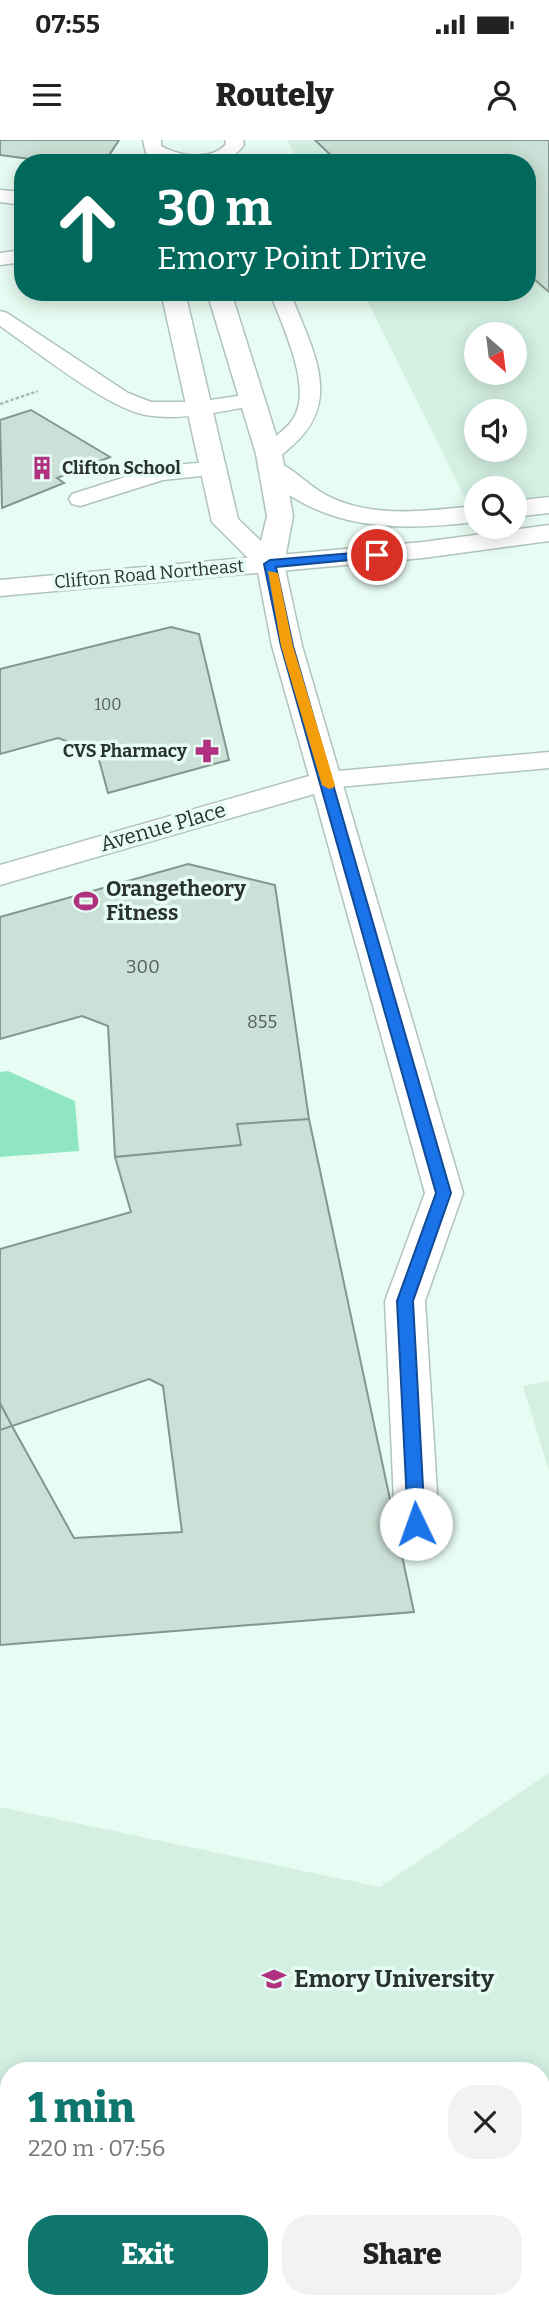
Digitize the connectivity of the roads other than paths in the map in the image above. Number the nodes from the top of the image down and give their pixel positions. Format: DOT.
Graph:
graph roads {
  1 [pos="152,140"];
  2 [pos="164,154"];
  3 [pos="175,301"];
  4 [pos="222,301"];
  5 [pos="283,301"];
  6 [pos="0,317"];
  7 [pos="252,400"];
  8 [pos="197,409"];
  9 [pos="270,461"];
  10 [pos="211,469"];
  11 [pos="80,499"];
  12 [pos="549,505"];
  13 [pos="527,508"];
  14 [pos="464,515"];
  15 [pos="549,533"];
  16 [pos="270,564"];
  17 [pos="0,588"];
  18 [pos="549,760"];
  19 [pos="327,780"];
  20 [pos="0,875"];
  21 [pos="416,1524"];
  1 -- 2 [label="lane"];
  3 -- 8 [label="street"];
  4 -- 7 [label="street"];
  5 -- 9 [label="lane"];
  6 -- 8 [label="lane"];
  7 -- 8 [label="lane"];
  7 -- 9 [label="street"];
  8 -- 10 [label="street"];
  9 -- 14 [label="street"];
  9 -- 16 [label="street"];
  10 -- 11 [label="lane"];
  10 -- 16 [label="street"];
  12 -- 13 [label="street"];
  15 -- 16 [label="street, Clifton Road Northeast"];
  16 -- 17 [label="street, Clifton Road Northeast"];
  16 -- 19 [label="street"];
  18 -- 19 [label="lane"];
  19 -- 20 [label="street, Avenue Place"];
  19 -- 21 [label="street"];
}
